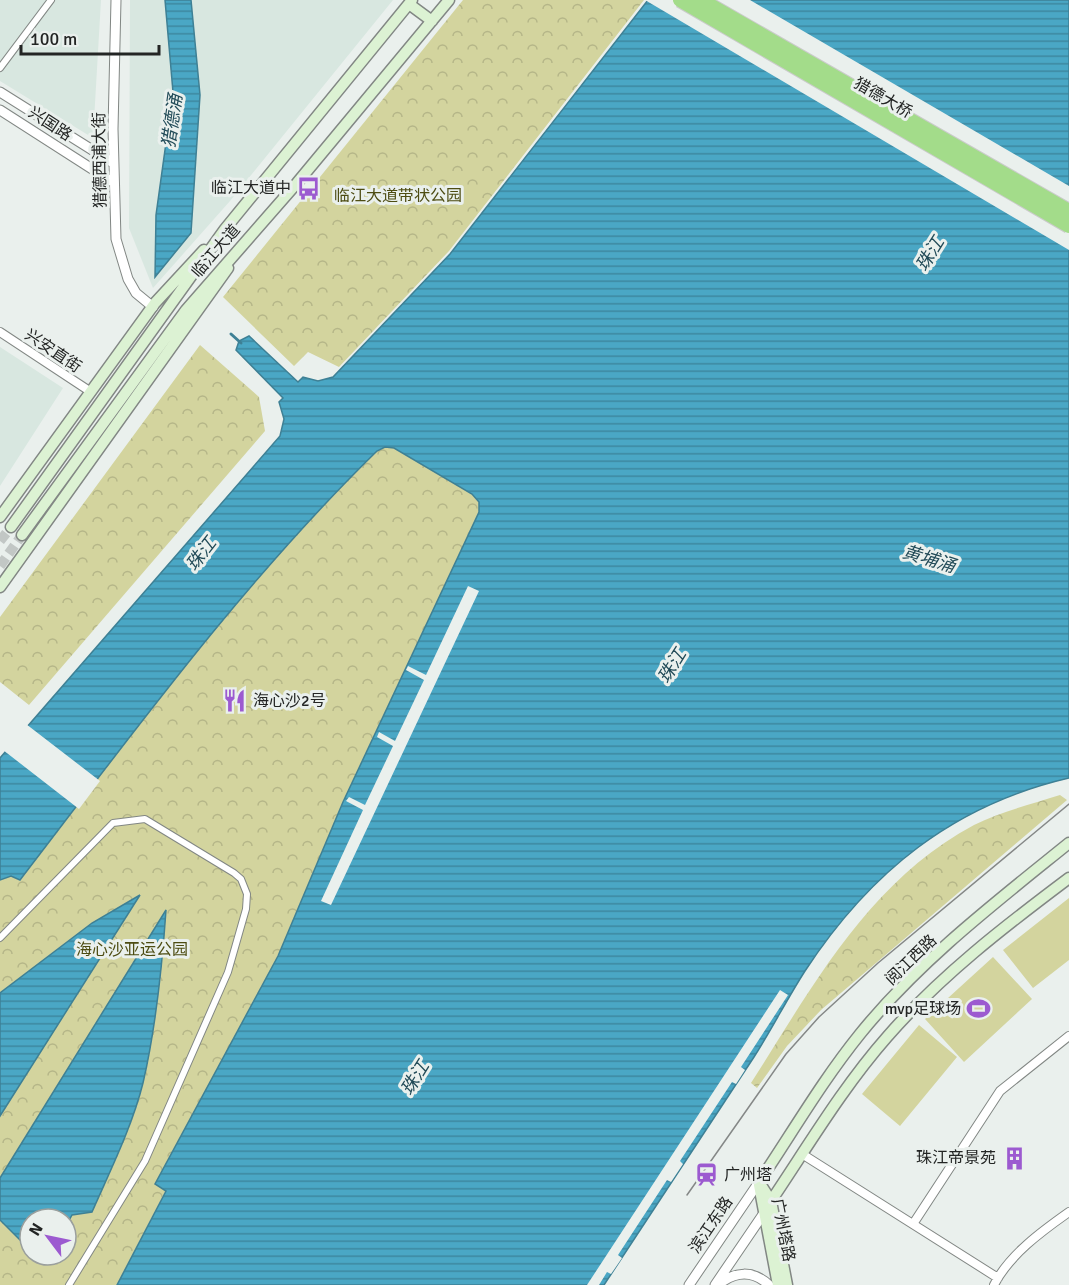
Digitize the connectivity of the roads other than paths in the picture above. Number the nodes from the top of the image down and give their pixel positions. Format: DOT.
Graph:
graph roads {
  1 [pos="51,0"];
  2 [pos="116,0"];
  3 [pos="449,0"];
  4 [pos="680,0"];
  5 [pos="701,0"];
  6 [pos="411,2"];
  7 [pos="432,21"];
  8 [pos="0,68"];
  9 [pos="0,92"];
  10 [pos="0,110"];
  11 [pos="113,163"];
  12 [pos="114,183"];
  13 [pos="1069,211"];
  14 [pos="1069,226"];
  15 [pos="225,229"];
  16 [pos="242,244"];
  17 [pos="153,307"];
  18 [pos="0,332"];
  19 [pos="91,392"];
  20 [pos="2,513"];
  21 [pos="10,527"];
  22 [pos="22,535"];
  23 [pos="32,544"];
  24 [pos="0,576"];
  25 [pos="0,587"];
  26 [pos="1069,843"];
  27 [pos="1069,878"];
  28 [pos="0,938"];
  29 [pos="1069,1036"];
  30 [pos="802,1154"];
  31 [pos="759,1182"];
  32 [pos="771,1201"];
  33 [pos="1069,1212"];
  34 [pos="763,1214"];
  35 [pos="913,1224"];
  36 [pos="996,1281"];
  37 [pos="69,1285"];
  38 [pos="689,1285"];
  39 [pos="717,1285"];
  40 [pos="769,1285"];
  41 [pos="778,1285"];
  42 [pos="787,1285"];
  1 -- 8 [label="street"];
  2 -- 11 [label="street, 猎德西浦大街"];
  3 -- 7 [label="main road, 临江大道"];
  4 -- 14 [label="highway, 猎德大桥, bridge"];
  5 -- 13 [label="highway, 猎德大桥, bridge"];
  6 -- 7 [label="main road"];
  6 -- 15 [label="main road, 临江大道"];
  7 -- 16 [label="main road, 临江大道"];
  9 -- 11 [label="street, 兴国路"];
  10 -- 12 [label="street, 兴国路"];
  11 -- 12 [label="street, 猎德西浦大街"];
  12 -- 17 [label="street, 猎德西浦大街"];
  15 -- 17 [label="main road"];
  15 -- 21 [label="main road, 临江大道"];
  16 -- 22 [label="main road, 临江大道"];
  16 -- 23 [label="main road"];
  17 -- 19 [label="main road"];
  18 -- 19 [label="street, 兴安直街"];
  19 -- 20 [label="main road"];
  23 -- 24 [label="main road"];
  23 -- 25 [label="main road"];
  26 -- 31 [label="main road, 阅江西路"];
  27 -- 30 [label="main road"];
  28 -- 37 [label="street"];
  29 -- 35 [label="street"];
  30 -- 32 [label="main road"];
  30 -- 35 [label="street"];
  31 -- 32 [label="main road, 广州塔路"];
  31 -- 34 [label="main road, 广州塔路"];
  31 -- 38 [label="street, 滨江东路"];
  32 -- 34 [label="street"];
  32 -- 42 [label="main road, 广州塔路"];
  33 -- 36 [label="street"];
  34 -- 39 [label="street"];
  34 -- 41 [label="main road, 广州塔路"];
  35 -- 36 [label="street"];
  39 -- 40 [label="street"];
}
